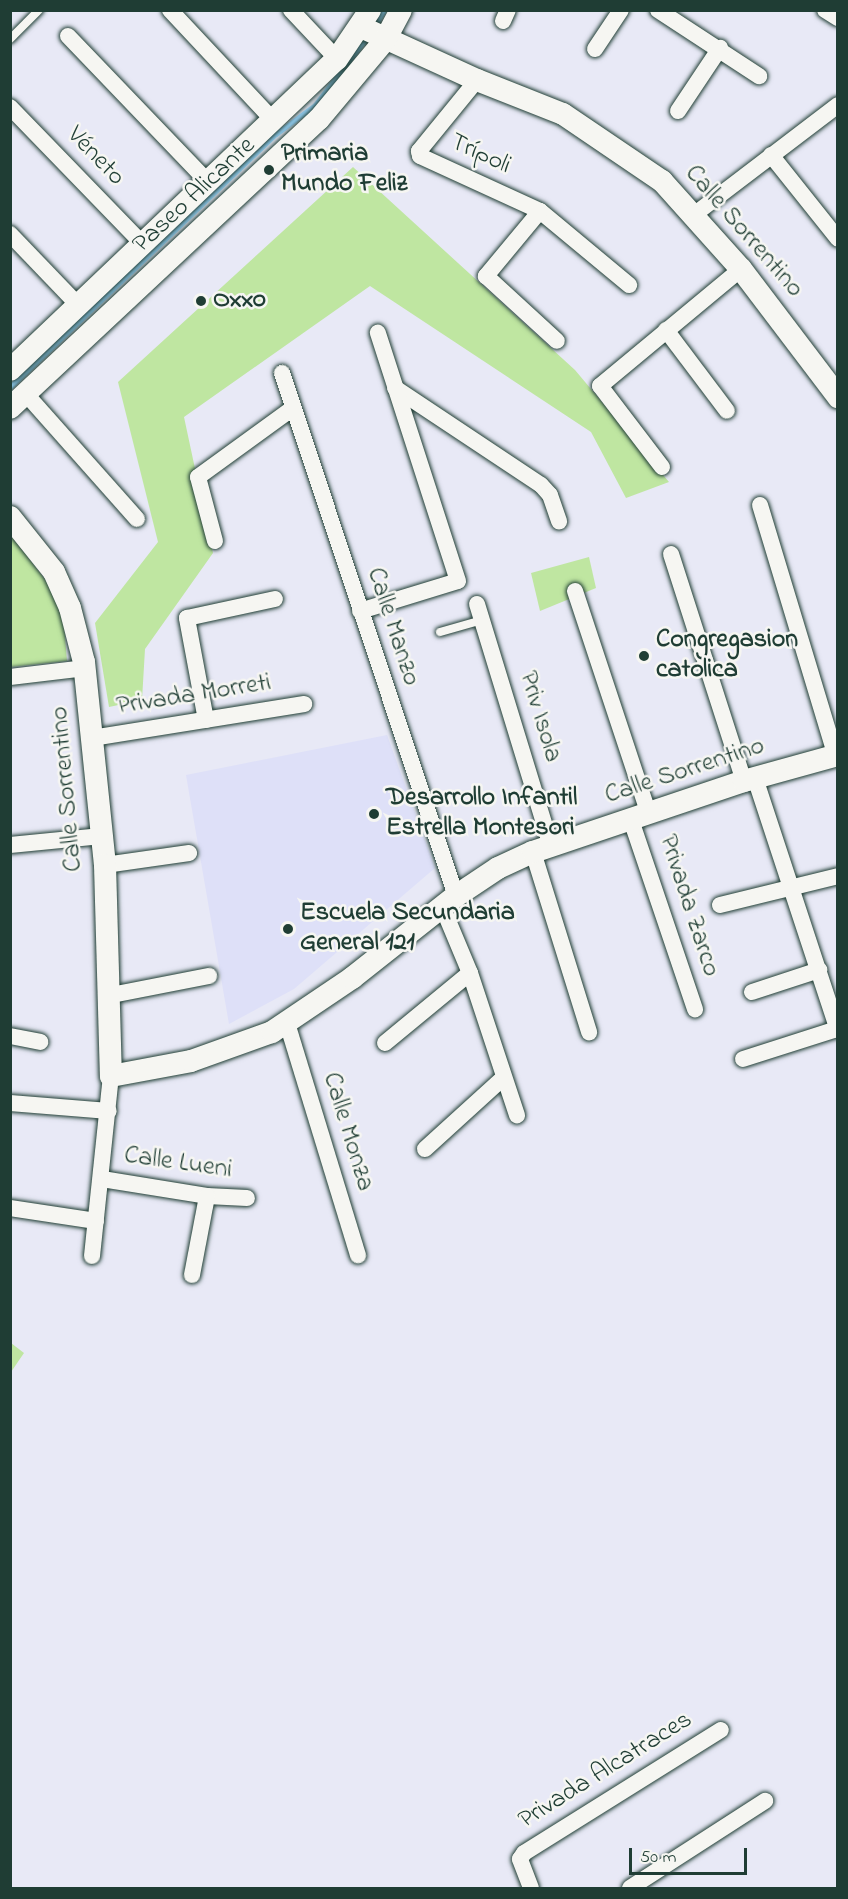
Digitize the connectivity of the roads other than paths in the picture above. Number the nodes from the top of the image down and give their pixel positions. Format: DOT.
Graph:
graph roads {
  1 [pos="39,10"];
  2 [pos="170,10"];
  3 [pos="291,10"];
  4 [pos="401,10"];
  5 [pos="621,10"];
  6 [pos="658,10"];
  7 [pos="825,10"];
  8 [pos="837,18"];
  9 [pos="365,19"];
  10 [pos="68,36"];
  11 [pos="10,39"];
  12 [pos="386,40"];
  13 [pos="720,48"];
  14 [pos="595,50"];
  15 [pos="337,59"];
  16 [pos="759,76"];
  17 [pos="477,80"];
  18 [pos="837,105"];
  19 [pos="10,107"];
  20 [pos="678,111"];
  21 [pos="274,121"];
  22 [pos="771,155"];
  23 [pos="209,183"];
  24 [pos="700,210"];
  25 [pos="540,211"];
  26 [pos="10,234"];
  27 [pos="837,239"];
  28 [pos="142,243"];
  29 [pos="741,268"];
  30 [pos="629,285"];
  31 [pos="78,305"];
  32 [pos="666,330"];
  33 [pos="378,333"];
  34 [pos="557,341"];
  35 [pos="11,368"];
  36 [pos="282,373"];
  37 [pos="394,388"];
  38 [pos="837,397"];
  39 [pos="18,401"];
  40 [pos="292,408"];
  41 [pos="727,411"];
  42 [pos="662,467"];
  43 [pos="760,505"];
  44 [pos="10,517"];
  45 [pos="137,519"];
  46 [pos="559,521"];
  47 [pos="215,542"];
  48 [pos="671,554"];
  49 [pos="575,591"];
  50 [pos="275,599"];
  51 [pos="360,611"];
  52 [pos="479,612"];
  53 [pos="440,632"];
  54 [pos="85,668"];
  55 [pos="10,677"];
  56 [pos="304,704"];
  57 [pos="206,720"];
  58 [pos="92,738"];
  59 [pos="837,756"];
  60 [pos="749,779"];
  61 [pos="640,817"];
  62 [pos="102,836"];
  63 [pos="10,845"];
  64 [pos="542,849"];
  65 [pos="189,853"];
  66 [pos="105,865"];
  67 [pos="837,876"];
  68 [pos="791,887"];
  69 [pos="449,901"];
  70 [pos="720,905"];
  71 [pos="819,970"];
  72 [pos="470,973"];
  73 [pos="209,976"];
  74 [pos="752,992"];
  75 [pos="111,995"];
  76 [pos="695,1009"];
  77 [pos="287,1023"];
  78 [pos="837,1029"];
  79 [pos="589,1032"];
  80 [pos="10,1036"];
  81 [pos="40,1042"];
  82 [pos="385,1043"];
  83 [pos="743,1059"];
  84 [pos="111,1076"];
  85 [pos="503,1078"];
  86 [pos="10,1102"];
  87 [pos="109,1111"];
  88 [pos="517,1115"];
  89 [pos="425,1149"];
  90 [pos="102,1179"];
  91 [pos="207,1196"];
  92 [pos="247,1198"];
  93 [pos="11,1208"];
  94 [pos="96,1221"];
  95 [pos="358,1255"];
  96 [pos="92,1256"];
  97 [pos="192,1275"];
  98 [pos="722,1730"];
  99 [pos="765,1801"];
  100 [pos="531,1888"];
  101 [pos="630,1888"];
  1 -- 11 [label="lane"];
  2 -- 21 [label="street"];
  3 -- 15 [label="street"];
  4 -- 12 [label="street, Paseo Alicante"];
  5 -- 14 [label="street"];
  6 -- 13 [label="street"];
  7 -- 8 [label="street"];
  9 -- 12 [label="street, Calle Sorrentino"];
  9 -- 15 [label="street, Paseo Alicante"];
  10 -- 23 [label="street"];
  12 -- 17 [label="street, Calle Sorrentino"];
  12 -- 39 [label="street, Paseo Alicante"];
  13 -- 16 [label="street"];
  13 -- 20 [label="street"];
  15 -- 21 [label="street, Paseo Alicante"];
  17 -- 24 [label="street, Calle Sorrentino"];
  17 -- 25 [label="street, Trípoli"];
  18 -- 22 [label="street"];
  19 -- 28 [label="street, Véneto"];
  21 -- 23 [label="street, Paseo Alicante"];
  22 -- 24 [label="street"];
  22 -- 27 [label="street"];
  23 -- 28 [label="street, Paseo Alicante"];
  24 -- 29 [label="street, Calle Sorrentino"];
  25 -- 30 [label="street, Trípoli"];
  25 -- 34 [label="street"];
  26 -- 31 [label="street"];
  28 -- 31 [label="street, Paseo Alicante"];
  29 -- 32 [label="street"];
  29 -- 38 [label="street, Calle Sorrentino"];
  31 -- 35 [label="street, Paseo Alicante"];
  32 -- 41 [label="street"];
  32 -- 42 [label="street"];
  33 -- 37 [label="street"];
  36 -- 40 [label="street, Calle Manzo"];
  37 -- 46 [label="street"];
  37 -- 51 [label="street"];
  39 -- 45 [label="street"];
  40 -- 47 [label="street"];
  40 -- 51 [label="street, Calle Manzo"];
  43 -- 59 [label="street"];
  44 -- 54 [label="street, Calle Sorrentino"];
  48 -- 60 [label="street"];
  49 -- 61 [label="street, Privada Zarco"];
  50 -- 57 [label="street"];
  51 -- 69 [label="street, Calle Manzo"];
  52 -- 53 [label="lane"];
  52 -- 64 [label="street, Priv Isola"];
  54 -- 55 [label="street"];
  54 -- 58 [label="street, Calle Sorrentino"];
  56 -- 57 [label="street, Privada Morreti"];
  57 -- 58 [label="street, Privada Morreti"];
  58 -- 62 [label="street, Calle Sorrentino"];
  59 -- 60 [label="street, Calle Sorrentino"];
  60 -- 61 [label="street, Calle Sorrentino"];
  60 -- 68 [label="street"];
  61 -- 64 [label="street, Calle Sorrentino"];
  61 -- 76 [label="street, Privada Zarco"];
  62 -- 63 [label="street"];
  62 -- 66 [label="street, Calle Sorrentino"];
  64 -- 69 [label="street, Calle Sorrentino"];
  64 -- 79 [label="street, Priv Isola"];
  65 -- 66 [label="street"];
  66 -- 75 [label="street, Calle Sorrentino"];
  67 -- 68 [label="street"];
  68 -- 70 [label="street"];
  68 -- 71 [label="street"];
  69 -- 72 [label="street, Calle Manzo"];
  69 -- 77 [label="street, Calle Sorrentino"];
  71 -- 74 [label="street"];
  71 -- 78 [label="street"];
  72 -- 82 [label="street"];
  72 -- 85 [label="street, Calle Manzo"];
  73 -- 75 [label="street"];
  75 -- 84 [label="street, Calle Sorrentino"];
  77 -- 84 [label="street, Calle Sorrentino"];
  77 -- 95 [label="street, Calle Monza"];
  78 -- 83 [label="street"];
  80 -- 81 [label="street"];
  84 -- 87 [label="street, Calle Sorrentino"];
  85 -- 88 [label="street, Calle Manzo"];
  85 -- 89 [label="street"];
  86 -- 87 [label="street"];
  87 -- 90 [label="street, Calle Sorrentino"];
  90 -- 91 [label="street, Calle Lueni"];
  90 -- 94 [label="street, Calle Sorrentino"];
  91 -- 92 [label="street, Calle Lueni"];
  91 -- 97 [label="street"];
  93 -- 94 [label="street"];
  94 -- 96 [label="street, Calle Sorrentino"];
  98 -- 100 [label="street, Privada Alcatraces"];
  99 -- 101 [label="street"];
}
